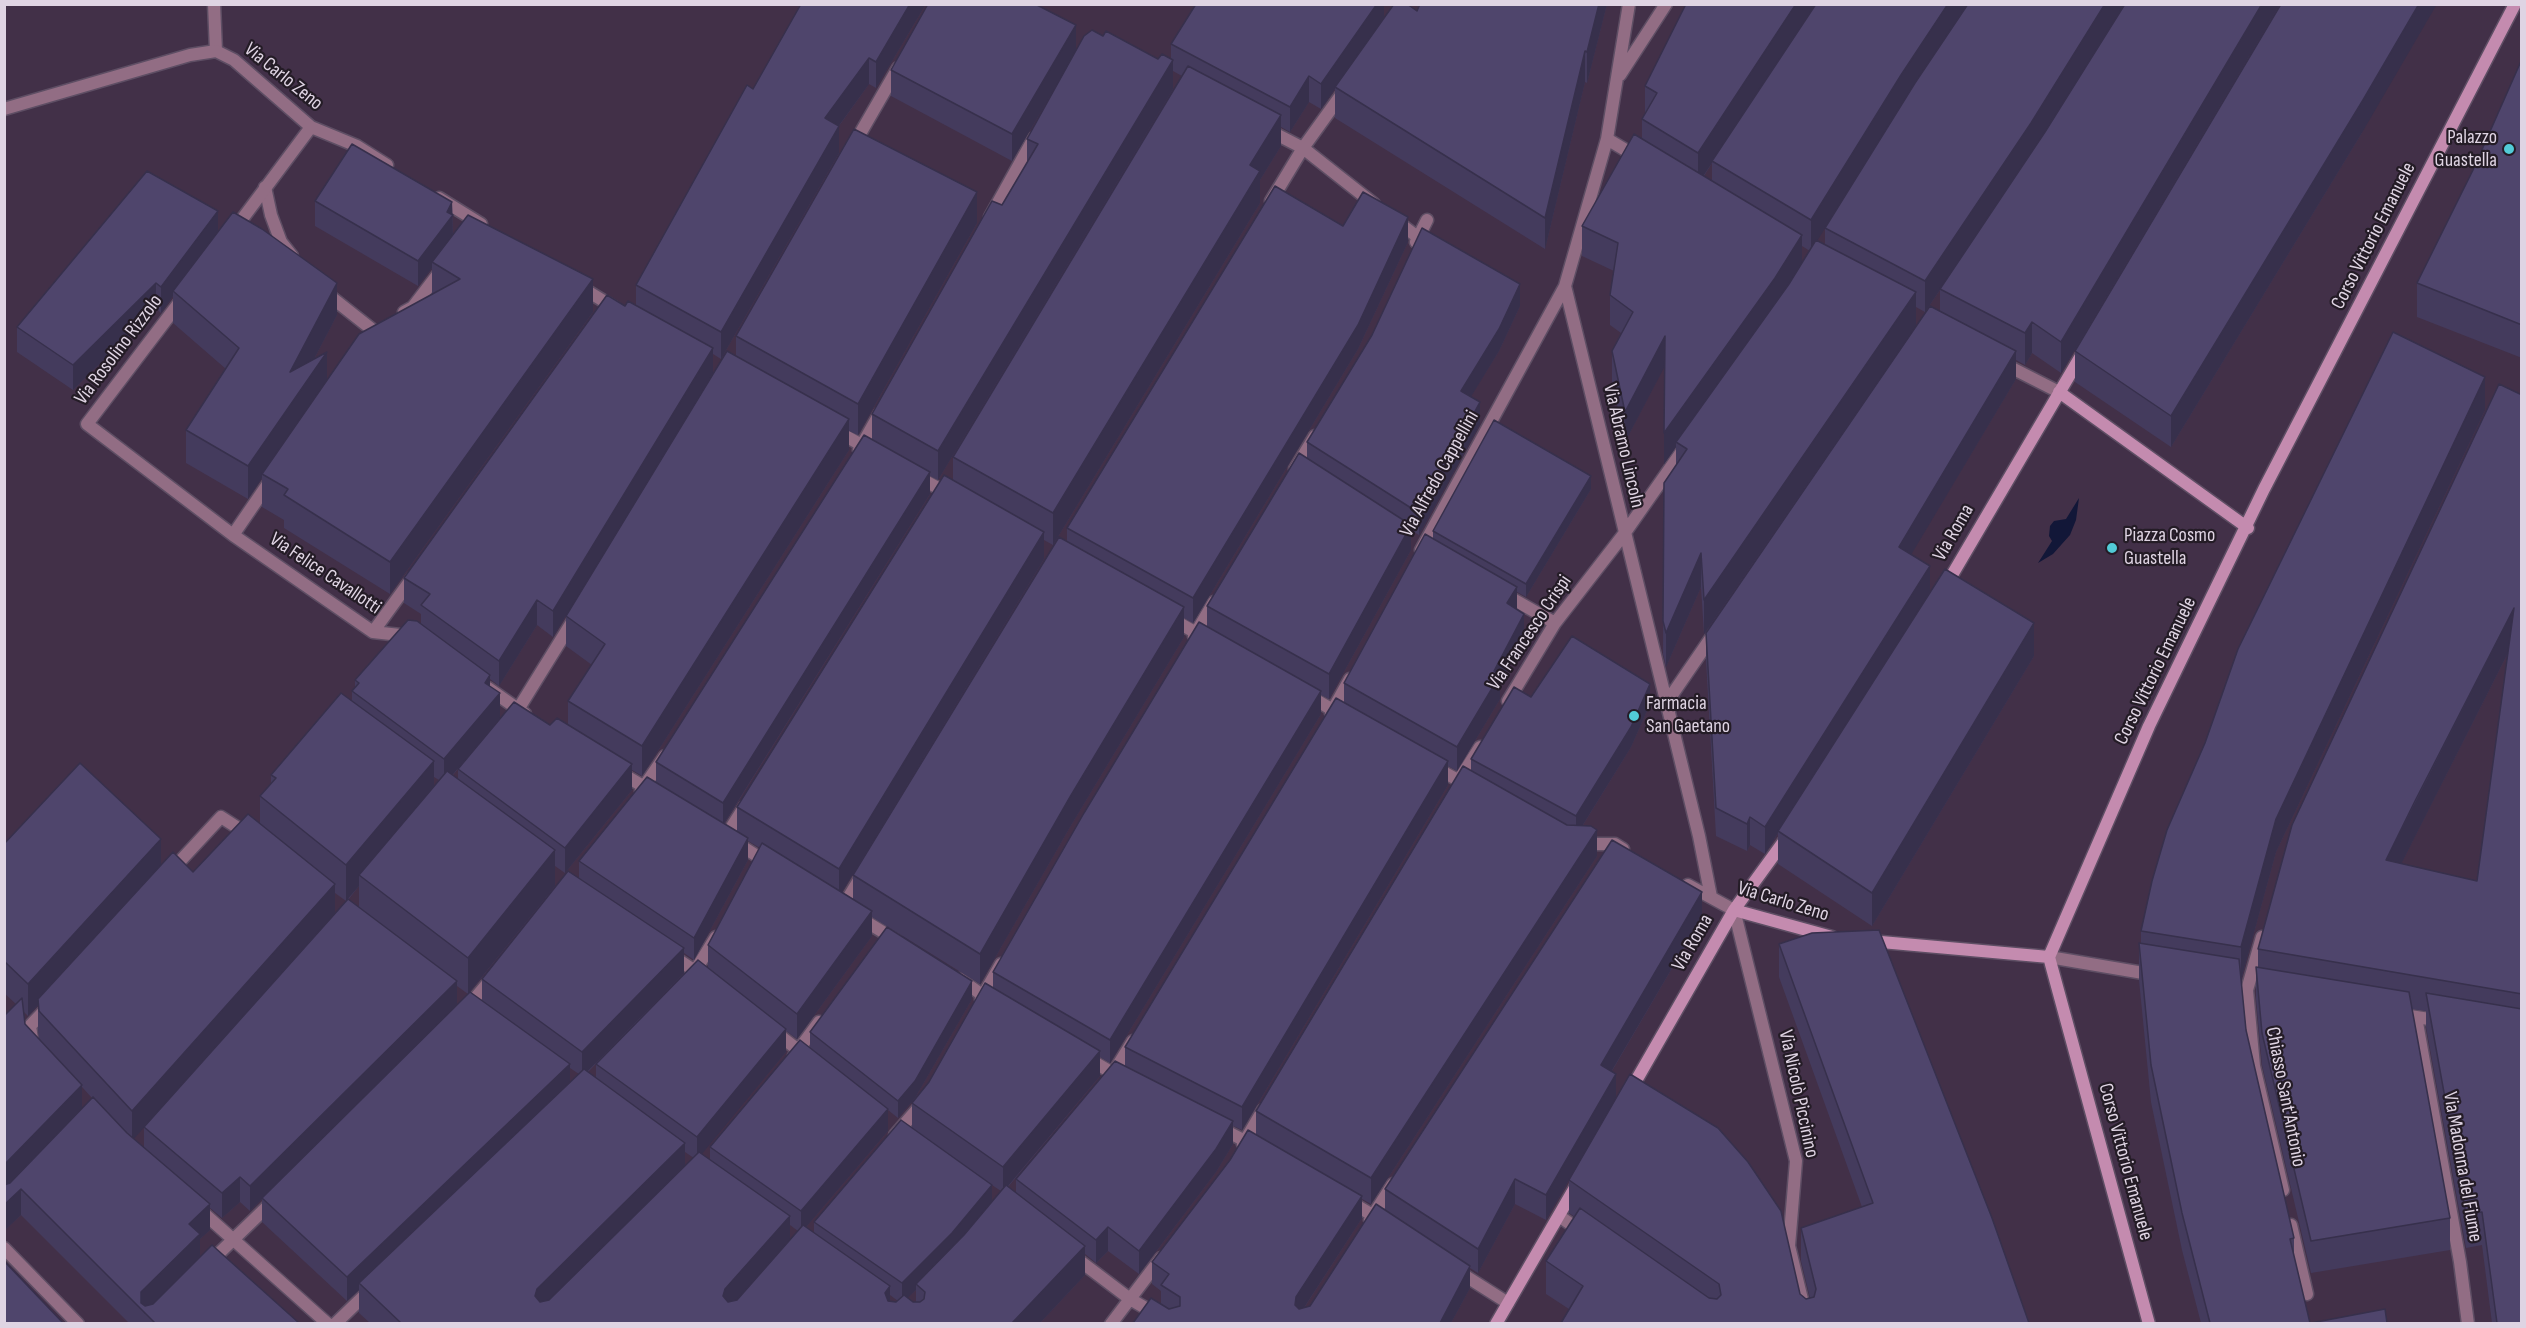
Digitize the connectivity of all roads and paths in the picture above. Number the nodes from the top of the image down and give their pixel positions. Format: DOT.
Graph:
graph roads {
  1 [pos="214,4"];
  2 [pos="1629,4"];
  3 [pos="1666,4"];
  4 [pos="2515,4"];
  5 [pos="216,51"];
  6 [pos="904,57"];
  7 [pos="1351,81"];
  8 [pos="1616,81"];
  9 [pos="4,109"];
  10 [pos="1043,122"];
  11 [pos="1253,122"];
  12 [pos="311,127"];
  13 [pos="1607,139"];
  14 [pos="1303,148"];
  15 [pos="844,161"];
  16 [pos="1654,167"];
  17 [pos="397,171"];
  18 [pos="266,187"];
  19 [pos="427,190"];
  20 [pos="1266,209"];
  21 [pos="1427,220"];
  22 [pos="984,226"];
  23 [pos="478,227"];
  24 [pos="1419,238"];
  25 [pos="223,244"];
  26 [pos="1409,259"];
  27 [pos="449,260"];
  28 [pos="303,270"];
  29 [pos="568,279"];
  30 [pos="1565,286"];
  31 [pos="319,287"];
  32 [pos="187,291"];
  33 [pos="628,315"];
  34 [pos="2089,342"];
  35 [pos="1988,356"];
  36 [pos="2059,393"];
  37 [pos="885,404"];
  38 [pos="823,423"];
  39 [pos="87,424"];
  40 [pos="1319,429"];
  41 [pos="1692,438"];
  42 [pos="862,445"];
  43 [pos="882,456"];
  44 [pos="849,465"];
  45 [pos="280,467"];
  46 [pos="902,468"];
  47 [pos="1297,473"];
  48 [pos="963,502"];
  49 [pos="2248,528"];
  50 [pos="1624,534"];
  51 [pos="233,535"];
  52 [pos="1421,550"];
  53 [pos="422,564"];
  54 [pos="1494,588"];
  55 [pos="1220,594"];
  56 [pos="1937,599"];
  57 [pos="579,610"];
  58 [pos="1156,611"];
  59 [pos="1725,617"];
  60 [pos="1555,623"];
  61 [pos="373,632"];
  62 [pos="420,638"];
  63 [pos="1193,638"];
  64 [pos="1216,644"];
  65 [pos="1355,670"];
  66 [pos="474,677"];
  67 [pos="1294,688"];
  68 [pos="1665,705"];
  69 [pos="518,710"];
  70 [pos="1501,712"];
  71 [pos="1330,715"];
  72 [pos="1353,721"];
  73 [pos="538,722"];
  74 [pos="504,728"];
  75 [pos="1489,732"];
  76 [pos="670,747"];
  77 [pos="1420,759"];
  78 [pos="609,765"];
  79 [pos="1456,785"];
  80 [pos="645,787"];
  81 [pos="1479,792"];
  82 [pos="751,796"];
  83 [pos="665,799"];
  84 [pos="631,805"];
  85 [pos="1795,824"];
  86 [pos="259,841"];
  87 [pos="1571,844"];
  88 [pos="1634,855"];
  89 [pos="867,867"];
  90 [pos="778,868"];
  91 [pos="1672,876"];
  92 [pos="165,878"];
  93 [pos="1711,897"];
  94 [pos="1734,910"];
  95 [pos="2266,922"];
  96 [pos="720,930"];
  97 [pos="904,945"];
  98 [pos="660,947"];
  99 [pos="1006,955"];
  100 [pos="2049,957"];
  101 [pos="500,968"];
  102 [pos="697,972"];
  103 [pos="951,974"];
  104 [pos="2166,976"];
  105 [pos="715,986"];
  106 [pos="681,988"];
  107 [pos="62,991"];
  108 [pos="980,1002"];
  109 [pos="1002,1009"];
  110 [pos="2382,1011"];
  111 [pos="825,1014"];
  112 [pos="2416,1017"];
  113 [pos="453,1022"];
  114 [pos="762,1022"];
  115 [pos="2451,1023"];
  116 [pos="1138,1033"];
  117 [pos="799,1050"];
  118 [pos="1073,1050"];
  119 [pos="39,1053"];
  120 [pos="817,1065"];
  121 [pos="784,1068"];
  122 [pos="1110,1078"];
  123 [pos="1134,1084"];
  124 [pos="927,1094"];
  125 [pos="1269,1101"];
  126 [pos="1621,1108"];
  127 [pos="1204,1120"];
  128 [pos="1245,1141"];
  129 [pos="885,1147"];
  130 [pos="1265,1152"];
  131 [pos="1234,1159"];
  132 [pos="1581,1176"];
  133 [pos="1398,1177"];
  134 [pos="1334,1192"];
  135 [pos="279,1195"];
  136 [pos="191,1203"];
  137 [pos="1373,1215"];
  138 [pos="1559,1216"];
  139 [pos="1392,1228"];
  140 [pos="1360,1235"];
  141 [pos="234,1239"];
  142 [pos="1598,1243"];
  143 [pos="1058,1245"];
  144 [pos="4,1248"];
  145 [pos="1166,1252"];
  146 [pos="1441,1259"];
  147 [pos="202,1269"];
  148 [pos="378,1283"];
  149 [pos="2307,1294"];
  150 [pos="1130,1299"];
  151 [pos="1508,1303"];
  152 [pos="78,1323"];
  153 [pos="328,1323"];
  154 [pos="335,1323"];
  155 [pos="1111,1323"];
  156 [pos="1173,1323"];
  157 [pos="1496,1323"];
  158 [pos="1808,1323"];
  159 [pos="2149,1323"];
  160 [pos="2468,1323"];
  1 -- 5 [label="street"];
  2 -- 8 [label="street, Via Abramo Lincoln"];
  3 -- 8 [label="street"];
  4 -- 49 [label="street, Corso Vittorio Emanuele"];
  5 -- 9 [label="street, Via Carlo Zeno"];
  5 -- 12 [label="street, Via Carlo Zeno"];
  6 -- 15 [label="street"];
  7 -- 14 [label="street"];
  8 -- 13 [label="street, Via Abramo Lincoln"];
  10 -- 22 [label="street"];
  11 -- 14 [label="street"];
  12 -- 17 [label="street, Via Carlo Zeno"];
  12 -- 18 [label="street"];
  13 -- 16 [label="street"];
  13 -- 30 [label="street, Via Abramo Lincoln"];
  14 -- 20 [label="street"];
  14 -- 24 [label="street"];
  18 -- 25 [label="street"];
  18 -- 28 [label="street"];
  19 -- 23 [label="street"];
  21 -- 24 [label="street"];
  24 -- 26 [label="street"];
  27 -- 31 [label="street"];
  29 -- 33 [label="street"];
  30 -- 50 [label="street, Via Abramo Lincoln"];
  30 -- 52 [label="street, Via Alfredo Cappellini"];
  32 -- 39 [label="street, Via Rosolino Rizzolo"];
  34 -- 36 [label="street, Via Roma"];
  35 -- 36 [label="street"];
  36 -- 49 [label="street"];
  36 -- 56 [label="street, Via Roma"];
  37 -- 42 [label="street"];
  38 -- 42 [label="street"];
  39 -- 51 [label="street, Via Felice Cavallotti"];
  40 -- 47 [label="street"];
  41 -- 50 [label="street, Via Francesco Crispi"];
  42 -- 43 [label="street"];
  42 -- 44 [label="street"];
  45 -- 51 [label="street"];
  46 -- 48 [label="street"];
  49 -- 100 [label="street, Corso Vittorio Emanuele"];
  50 -- 60 [label="street, Via Francesco Crispi"];
  50 -- 68 [label="street, Via Abramo Lincoln"];
  51 -- 61 [label="street, Via Felice Cavallotti"];
  53 -- 61 [label="street"];
  54 -- 60 [label="street"];
  55 -- 63 [label="street"];
  57 -- 69 [label="street"];
  58 -- 63 [label="street"];
  59 -- 68 [label="street"];
  60 -- 70 [label="street, Via Francesco Crispi"];
  61 -- 62 [label="street, Via Felice Cavallotti"];
  63 -- 64 [label="street"];
  65 -- 71 [label="street"];
  66 -- 69 [label="street"];
  67 -- 71 [label="street"];
  68 -- 93 [label="street, Via Abramo Lincoln"];
  69 -- 73 [label="street"];
  69 -- 74 [label="street"];
  71 -- 72 [label="street"];
  75 -- 79 [label="street"];
  76 -- 80 [label="street"];
  77 -- 79 [label="street"];
  78 -- 80 [label="street"];
  79 -- 81 [label="street"];
  80 -- 83 [label="street"];
  80 -- 84 [label="street"];
  82 -- 90 [label="street"];
  85 -- 94 [label="street, Via Roma"];
  86 -- 92 [label="street"];
  87 -- 88 [label="street"];
  89 -- 97 [label="street"];
  91 -- 93 [label="street, Via Carlo Zeno"];
  93 -- 94 [label="street, Via Carlo Zeno"];
  94 -- 100 [label="street, Via Carlo Zeno"];
  94 -- 126 [label="street, Via Roma"];
  94 -- 158 [label="street, Via Nicolò Piccinino"];
  95 -- 149 [label="street, Chiasso Sant'Antonio"];
  96 -- 102 [label="street"];
  98 -- 102 [label="street"];
  99 -- 108 [label="street"];
  100 -- 104 [label="street"];
  100 -- 159 [label="street, Corso Vittorio Emanuele"];
  101 -- 113 [label="street"];
  102 -- 105 [label="street"];
  102 -- 106 [label="street"];
  103 -- 108 [label="street"];
  107 -- 119 [label="street"];
  108 -- 109 [label="street"];
  110 -- 112 [label="street"];
  111 -- 117 [label="street"];
  112 -- 115 [label="street"];
  112 -- 160 [label="street, Via Madonna del Fiume"];
  114 -- 117 [label="street"];
  116 -- 122 [label="street"];
  117 -- 120 [label="street"];
  117 -- 121 [label="street"];
  118 -- 122 [label="street"];
  122 -- 123 [label="street"];
  124 -- 129 [label="street"];
  125 -- 128 [label="street"];
  127 -- 128 [label="street"];
  128 -- 130 [label="street"];
  128 -- 131 [label="street"];
  132 -- 138 [label="street"];
  133 -- 137 [label="street"];
  134 -- 137 [label="street"];
  135 -- 141 [label="street"];
  136 -- 141 [label="street"];
  137 -- 139 [label="street"];
  137 -- 140 [label="street"];
  138 -- 142 [label="street"];
  138 -- 151 [label="street"];
  141 -- 147 [label="street"];
  141 -- 153 [label="street"];
  143 -- 150 [label="street"];
  144 -- 152 [label="street"];
  145 -- 150 [label="street"];
  146 -- 151 [label="street"];
  148 -- 154 [label="street"];
  150 -- 155 [label="street"];
  150 -- 156 [label="street"];
  151 -- 157 [label="street"];
}
